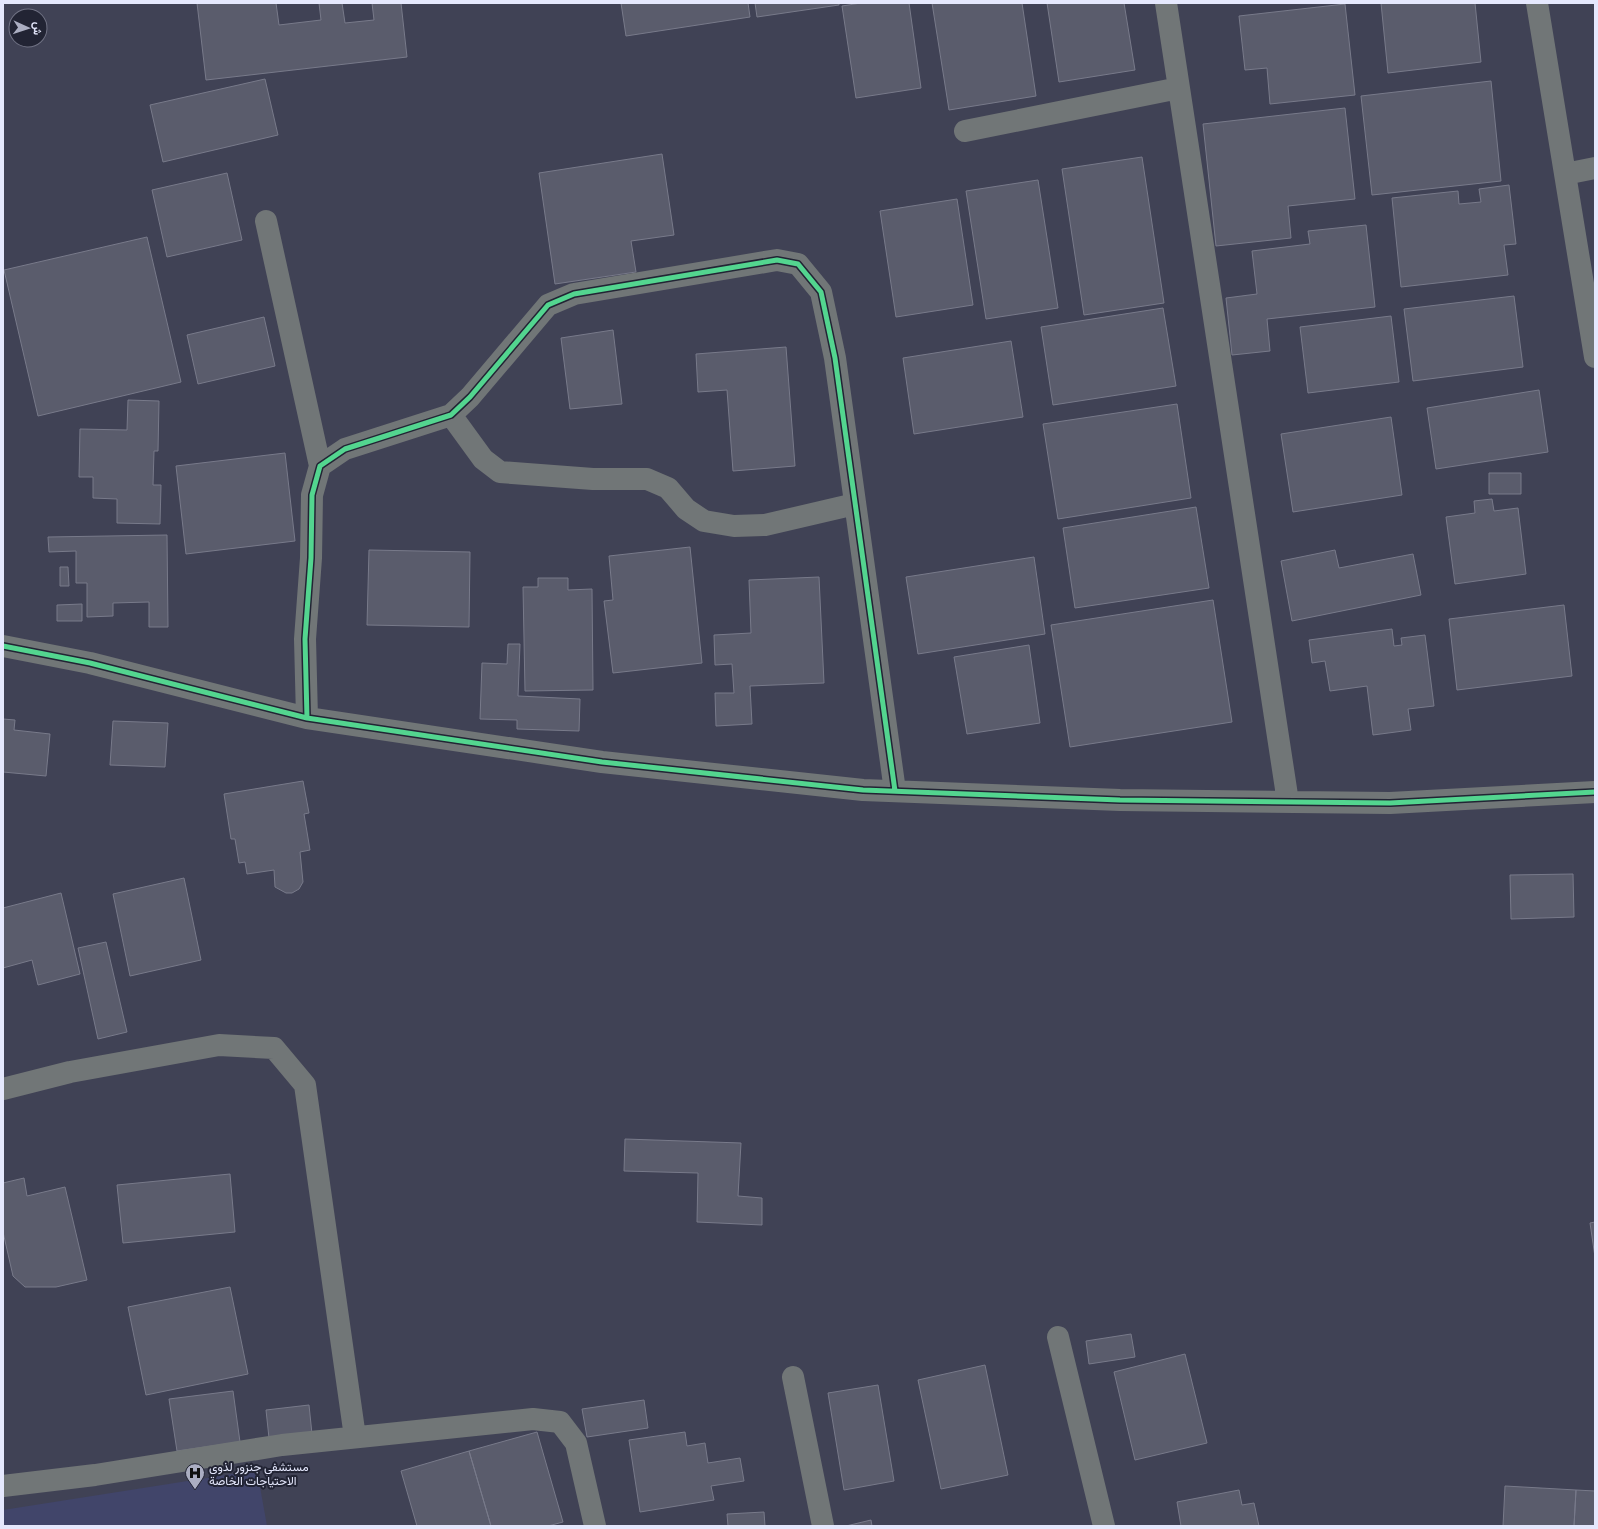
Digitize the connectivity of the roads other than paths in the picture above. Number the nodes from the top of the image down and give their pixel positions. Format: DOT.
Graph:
graph roads {
  1 [pos="1166,3"];
  2 [pos="1537,3"];
  3 [pos="1179,88"];
  4 [pos="965,131"];
  5 [pos="1595,168"];
  6 [pos="1565,174"];
  7 [pos="266,221"];
  8 [pos="1595,358"];
  9 [pos="451,414"];
  10 [pos="320,466"];
  11 [pos="855,504"];
  12 [pos="3,646"];
  13 [pos="307,718"];
  14 [pos="895,791"];
  15 [pos="1595,792"];
  16 [pos="1288,802"];
  17 [pos="3,1089"];
  18 [pos="1058,1337"];
  19 [pos="793,1377"];
  20 [pos="355,1437"];
  21 [pos="3,1486"];
  22 [pos="595,1526"];
  23 [pos="823,1526"];
  24 [pos="1104,1526"];
  1 -- 3 [label="street"];
  2 -- 6 [label="street"];
  3 -- 4 [label="street"];
  3 -- 16 [label="street"];
  5 -- 6 [label="street"];
  6 -- 8 [label="street"];
  7 -- 10 [label="street"];
  9 -- 10 [label="street"];
  9 -- 11 [label="street"];
  9 -- 11 [label="street"];
  10 -- 13 [label="street"];
  11 -- 14 [label="street"];
  12 -- 13 [label="street"];
  13 -- 14 [label="street"];
  14 -- 16 [label="street"];
  15 -- 16 [label="street"];
  17 -- 20 [label="street"];
  18 -- 24 [label="street"];
  19 -- 23 [label="street"];
  20 -- 21 [label="street"];
  20 -- 22 [label="street"];
}
